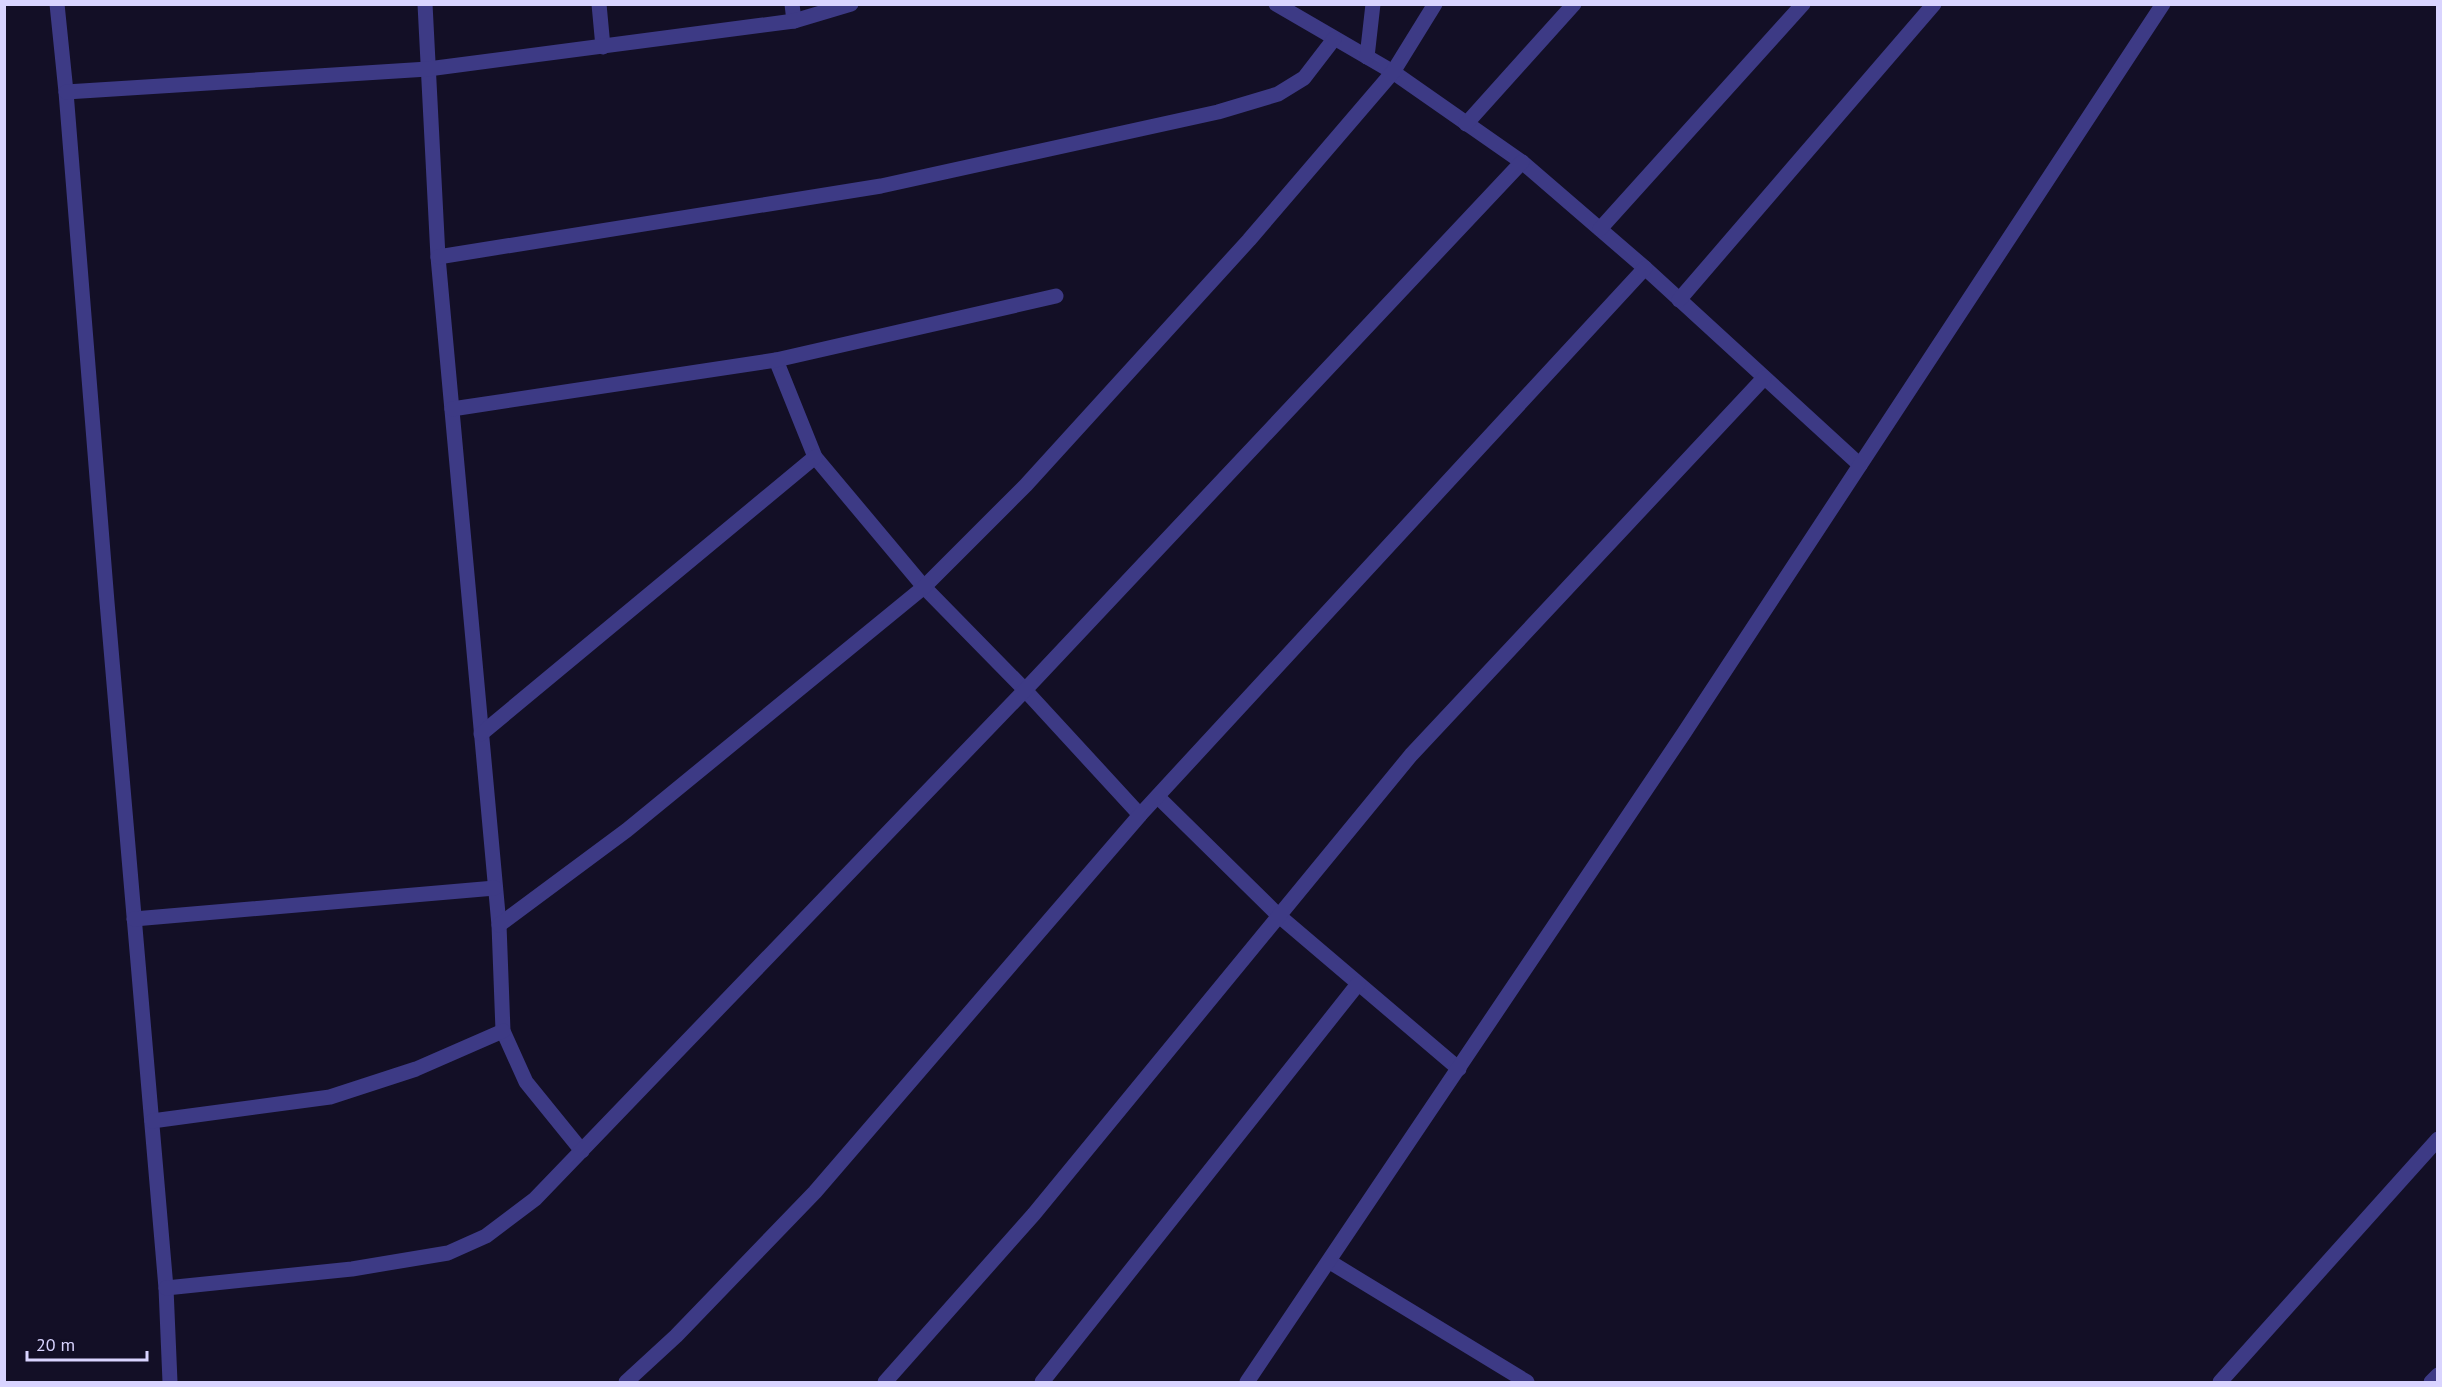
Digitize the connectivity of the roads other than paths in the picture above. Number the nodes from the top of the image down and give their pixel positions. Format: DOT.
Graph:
graph roads {
  1 [pos="57,4"];
  2 [pos="425,4"];
  3 [pos="599,4"];
  4 [pos="792,4"];
  5 [pos="851,4"];
  6 [pos="1276,4"];
  7 [pos="1372,4"];
  8 [pos="1435,4"];
  9 [pos="1574,4"];
  10 [pos="1803,4"];
  11 [pos="1934,4"];
  12 [pos="2163,4"];
  13 [pos="794,21"];
  14 [pos="1334,39"];
  15 [pos="603,47"];
  16 [pos="1366,57"];
  17 [pos="428,69"];
  18 [pos="1394,72"];
  19 [pos="66,93"];
  20 [pos="1466,124"];
  21 [pos="1522,162"];
  22 [pos="1600,229"];
  23 [pos="438,257"];
  24 [pos="1645,268"];
  25 [pos="1056,296"];
  26 [pos="1678,300"];
  27 [pos="777,360"];
  28 [pos="1764,378"];
  29 [pos="452,409"];
  30 [pos="814,457"];
  31 [pos="1860,465"];
  32 [pos="924,587"];
  33 [pos="1025,690"];
  34 [pos="481,734"];
  35 [pos="1158,797"];
  36 [pos="1140,815"];
  37 [pos="495,888"];
  38 [pos="1278,915"];
  39 [pos="134,918"];
  40 [pos="499,925"];
  41 [pos="1358,984"];
  42 [pos="503,1031"];
  43 [pos="1459,1069"];
  44 [pos="152,1121"];
  45 [pos="2438,1139"];
  46 [pos="582,1151"];
  47 [pos="1330,1262"];
  48 [pos="166,1288"];
  49 [pos="2438,1375"];
  50 [pos="170,1383"];
  51 [pos="626,1383"];
  52 [pos="885,1383"];
  53 [pos="1042,1383"];
  54 [pos="1247,1383"];
  55 [pos="1527,1383"];
  56 [pos="2220,1383"];
  57 [pos="2431,1383"];
  1 -- 19 [label="street"];
  2 -- 17 [label="street"];
  3 -- 15 [label="street"];
  4 -- 13 [label="street"];
  5 -- 13 [label="street"];
  6 -- 14 [label="street"];
  7 -- 16 [label="street"];
  8 -- 18 [label="street"];
  9 -- 20 [label="street"];
  10 -- 22 [label="street"];
  11 -- 26 [label="street"];
  12 -- 31 [label="street"];
  13 -- 15 [label="street"];
  14 -- 16 [label="street"];
  14 -- 23 [label="street"];
  15 -- 17 [label="street"];
  16 -- 18 [label="street"];
  17 -- 19 [label="street"];
  17 -- 23 [label="street"];
  18 -- 20 [label="street"];
  18 -- 32 [label="street"];
  19 -- 39 [label="street"];
  20 -- 21 [label="street"];
  21 -- 22 [label="street"];
  21 -- 33 [label="street"];
  22 -- 24 [label="street"];
  23 -- 29 [label="street"];
  24 -- 26 [label="street"];
  24 -- 35 [label="street"];
  25 -- 27 [label="street"];
  26 -- 28 [label="street"];
  27 -- 29 [label="street"];
  27 -- 30 [label="street"];
  28 -- 31 [label="street"];
  28 -- 38 [label="street"];
  29 -- 34 [label="street"];
  30 -- 32 [label="street"];
  30 -- 34 [label="street"];
  31 -- 43 [label="street"];
  32 -- 33 [label="street"];
  32 -- 40 [label="street"];
  33 -- 36 [label="street"];
  33 -- 46 [label="street"];
  34 -- 37 [label="street"];
  35 -- 36 [label="street"];
  35 -- 38 [label="street"];
  36 -- 51 [label="street"];
  37 -- 39 [label="street"];
  37 -- 40 [label="street"];
  38 -- 41 [label="street"];
  38 -- 52 [label="street"];
  39 -- 44 [label="street"];
  40 -- 42 [label="street"];
  41 -- 43 [label="street"];
  41 -- 53 [label="street"];
  42 -- 44 [label="street"];
  42 -- 46 [label="street"];
  43 -- 47 [label="street"];
  44 -- 48 [label="street"];
  45 -- 56 [label="street"];
  46 -- 48 [label="street"];
  47 -- 54 [label="street"];
  47 -- 55 [label="street"];
  48 -- 50 [label="street"];
  49 -- 57 [label="street"];
}
